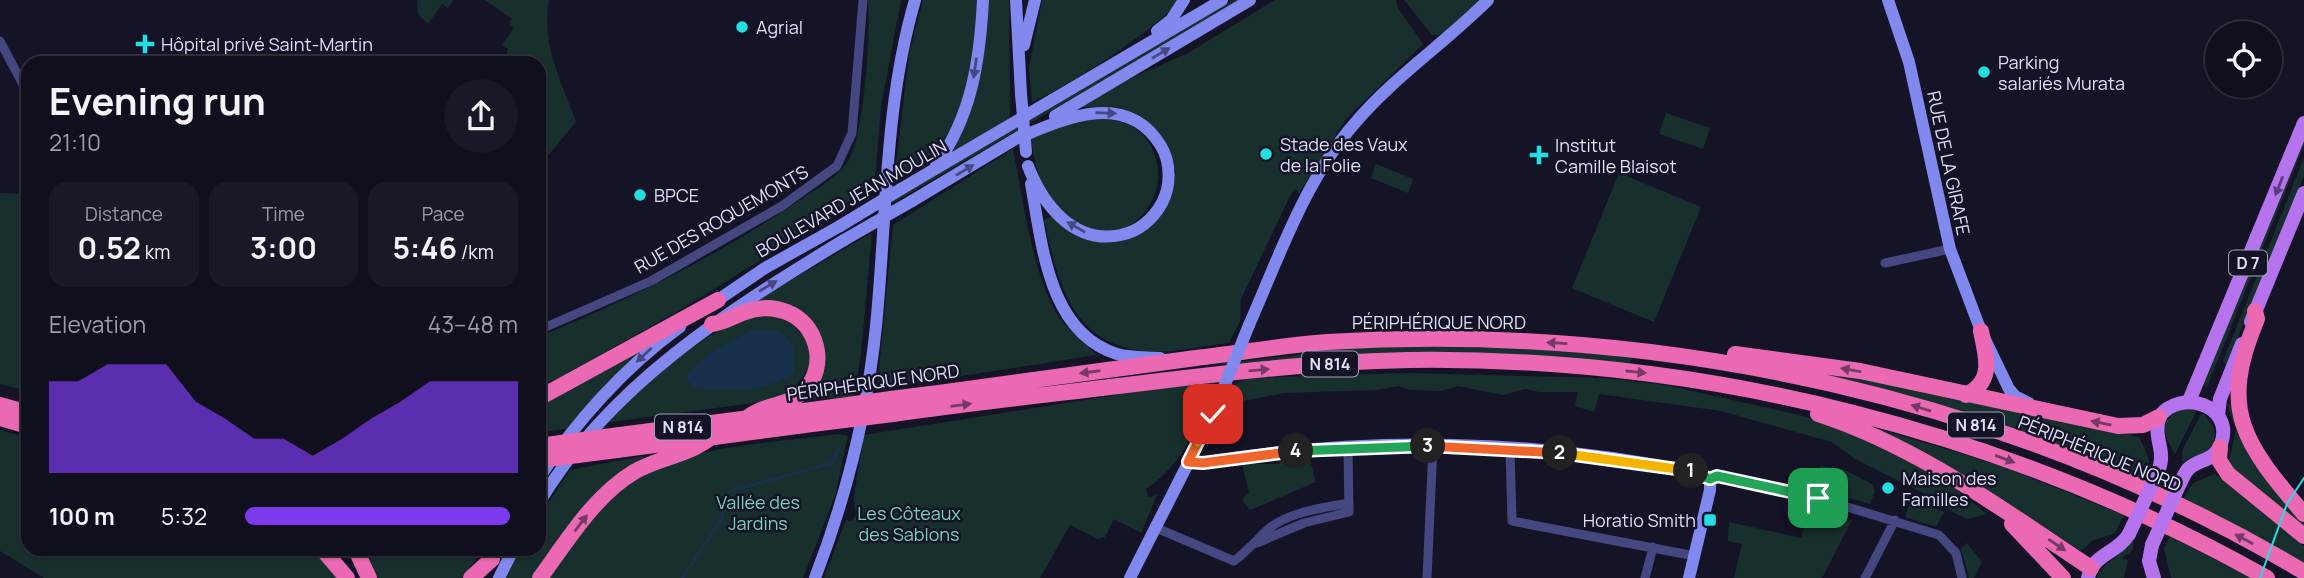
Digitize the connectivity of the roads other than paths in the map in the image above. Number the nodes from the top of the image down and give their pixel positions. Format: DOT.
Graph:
graph roads {
  1 [pos="863,0"];
  2 [pos="915,0"];
  3 [pos="983,0"];
  4 [pos="1016,0"];
  5 [pos="1035,0"];
  6 [pos="1184,0"];
  7 [pos="1222,0"];
  8 [pos="1250,0"];
  9 [pos="1488,0"];
  10 [pos="1888,0"];
  11 [pos="0,41"];
  12 [pos="1132,54"];
  13 [pos="1020,66"];
  14 [pos="21,81"];
  15 [pos="2304,123"];
  16 [pos="1018,138"];
  17 [pos="1027,159"];
  18 [pos="933,169"];
  19 [pos="2304,192"];
  20 [pos="2304,198"];
  21 [pos="2295,216"];
  22 [pos="1950,249"];
  23 [pos="1885,263"];
  24 [pos="718,300"];
  25 [pos="2255,311"];
  26 [pos="712,324"];
  27 [pos="546,327"];
  28 [pos="1981,331"];
  29 [pos="1625,348"];
  30 [pos="1182,360"];
  31 [pos="1726,386"];
  32 [pos="546,394"];
  33 [pos="1966,395"];
  34 [pos="2198,403"];
  35 [pos="0,405"];
  36 [pos="892,407"];
  37 [pos="21,410"];
  38 [pos="2040,411"];
  39 [pos="2218,415"];
  40 [pos="819,416"];
  41 [pos="2159,417"];
  42 [pos="0,418"];
  43 [pos="747,418"];
  44 [pos="21,424"];
  45 [pos="713,436"];
  46 [pos="618,443"];
  47 [pos="546,446"];
  48 [pos="1433,446"];
  49 [pos="2220,447"];
  50 [pos="1348,448"];
  51 [pos="1510,449"];
  52 [pos="546,458"];
  53 [pos="1188,462"];
  54 [pos="546,469"];
  55 [pos="1710,479"];
  56 [pos="546,492"];
  57 [pos="1982,496"];
  58 [pos="2304,514"];
  59 [pos="1895,520"];
  60 [pos="1154,527"];
  61 [pos="2304,536"];
  62 [pos="1653,547"];
  63 [pos="328,556"];
  64 [pos="359,556"];
  65 [pos="492,556"];
  66 [pos="493,556"];
  67 [pos="510,556"];
  68 [pos="1695,556"];
  69 [pos="2304,572"];
  70 [pos="2090,573"];
  71 [pos="347,578"];
  72 [pos="369,578"];
  73 [pos="471,578"];
  74 [pos="482,578"];
  75 [pos="499,578"];
  76 [pos="540,578"];
  77 [pos="815,578"];
  78 [pos="1130,578"];
  79 [pos="1427,578"];
  80 [pos="1645,578"];
  81 [pos="1689,578"];
  82 [pos="1866,578"];
  83 [pos="1962,578"];
  84 [pos="2063,578"];
  85 [pos="2154,578"];
  86 [pos="2267,578"];
  1 -- 27 [label="street, RUE DES ROQUEMONTS"];
  2 -- 77 [label="main road"];
  3 -- 18 [label="main road, one-way"];
  4 -- 13 [label="main road"];
  5 -- 13 [label="main road"];
  6 -- 12 [label="main road"];
  7 -- 12 [label="main road, BOULEVARD JEAN MOULIN"];
  16 -- 8 [label="main road, one-way"];
  9 -- 53 [label="main road, bridge"];
  10 -- 22 [label="main road, RUE DE LA GIRAFE"];
  11 -- 14 [label="street"];
  12 -- 18 [label="main road, BOULEVARD JEAN MOULIN"];
  13 -- 17 [label="main road, bridge"];
  15 -- 34 [label="main road, D 7, one-way"];
  16 -- 17 [label="main road, one-way"];
  26 -- 16 [label="main road, BOULEVARD JEAN MOULIN, one-way, bridge"];
  17 -- 30 [label="main road"];
  18 -- 24 [label="main road, BOULEVARD JEAN MOULIN, bridge"];
  19 -- 21 [label="main road, D 7"];
  20 -- 21 [label="main road"];
  21 -- 25 [label="main road, D 7"];
  22 -- 23 [label="street"];
  22 -- 28 [label="main road, RUE DE LA GIRAFE"];
  24 -- 32 [label="highway"];
  24 -- 54 [label="main road, BOULEVARD JEAN MOULIN, one-way"];
  25 -- 39 [label="main road, D 7"];
  25 -- 58 [label="highway"];
  26 -- 43 [label="highway"];
  26 -- 56 [label="main road, BOULEVARD JEAN MOULIN"];
  28 -- 33 [label="highway"];
  28 -- 38 [label="main road, RUE DE LA GIRAFE"];
  29 -- 30 [label="highway, PÉRIPHÉRIQUE NORD / N 814, one-way"];
  33 -- 29 [label="highway, one-way"];
  69 -- 29 [label="highway, PÉRIPHÉRIQUE NORD / N 814, one-way"];
  30 -- 36 [label="highway, PÉRIPHÉRIQUE NORD / N 814, one-way"];
  36 -- 31 [label="highway, PÉRIPHÉRIQUE NORD / N 814, one-way"];
  31 -- 57 [label="highway"];
  31 -- 86 [label="highway, PÉRIPHÉRIQUE NORD / N 814, one-way"];
  33 -- 38 [label="highway"];
  34 -- 39 [label="main road"];
  34 -- 41 [label="main road"];
  35 -- 37 [label="highway"];
  36 -- 40 [label="highway, PÉRIPHÉRIQUE NORD / N 814, bridge"];
  41 -- 38 [label="highway, one-way"];
  39 -- 49 [label="main road"];
  40 -- 43 [label="highway, PÉRIPHÉRIQUE NORD / N 814"];
  40 -- 45 [label="highway, PÉRIPHÉRIQUE NORD / N 814"];
  41 -- 70 [label="main road, bridge"];
  42 -- 44 [label="highway"];
  43 -- 46 [label="highway, PÉRIPHÉRIQUE NORD / N 814"];
  45 -- 46 [label="highway, PÉRIPHÉRIQUE NORD / N 814"];
  76 -- 45 [label="highway, one-way"];
  46 -- 47 [label="highway, PÉRIPHÉRIQUE NORD / N 814, bridge"];
  46 -- 52 [label="highway, PÉRIPHÉRIQUE NORD / N 814, bridge"];
  48 -- 50 [label="main road"];
  48 -- 51 [label="main road"];
  48 -- 79 [label="street"];
  49 -- 61 [label="highway"];
  49 -- 85 [label="main road, bridge"];
  50 -- 53 [label="main road"];
  50 -- 60 [label="street"];
  51 -- 55 [label="main road"];
  51 -- 62 [label="street"];
  53 -- 60 [label="main road"];
  55 -- 59 [label="street"];
  55 -- 68 [label="main road"];
  57 -- 70 [label="highway, one-way"];
  57 -- 84 [label="highway"];
  59 -- 82 [label="street"];
  59 -- 83 [label="street"];
  60 -- 78 [label="main road"];
  62 -- 68 [label="street"];
  62 -- 80 [label="street"];
  63 -- 71 [label="highway"];
  64 -- 72 [label="highway"];
  65 -- 73 [label="highway"];
  66 -- 74 [label="main road"];
  67 -- 75 [label="main road"];
  68 -- 81 [label="main road"];
}
